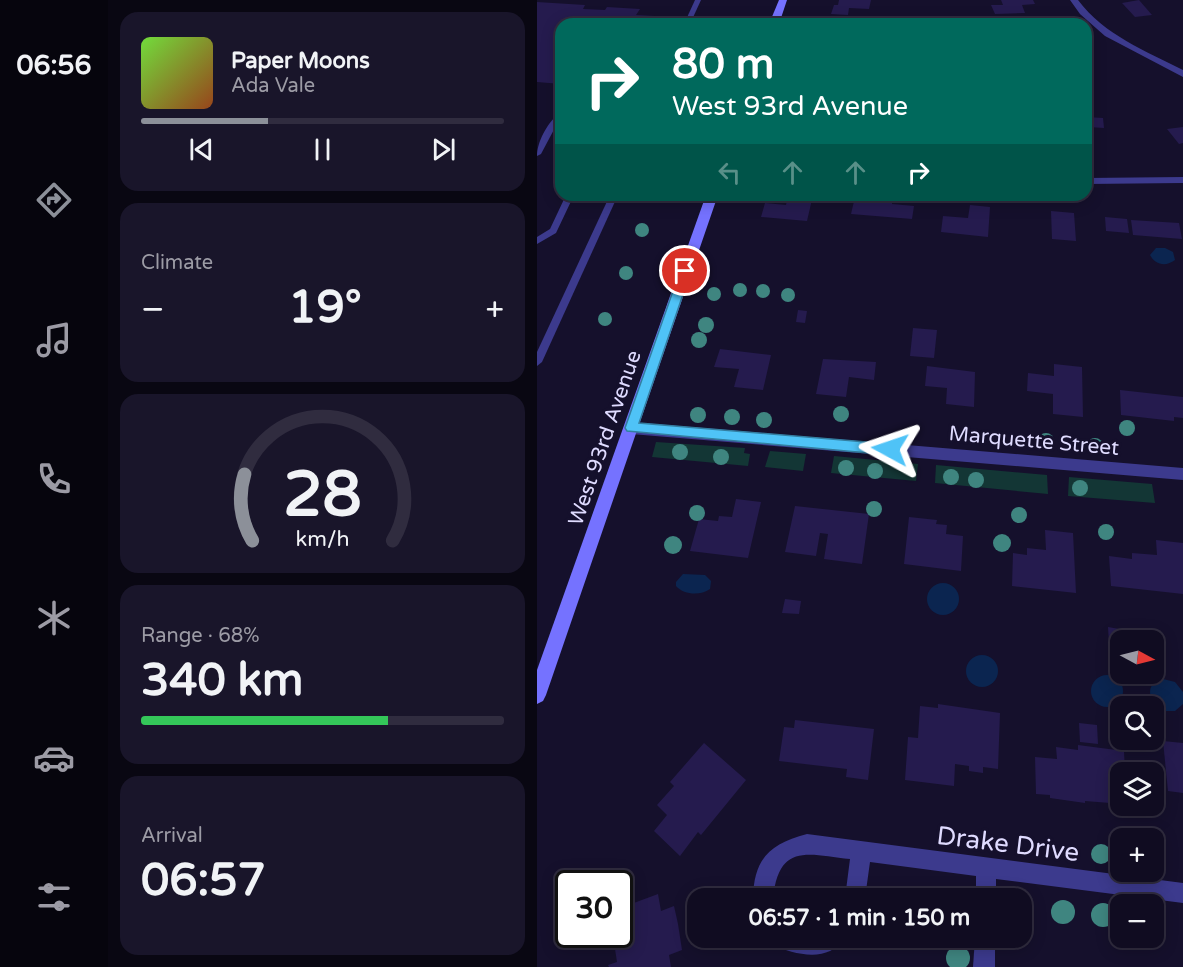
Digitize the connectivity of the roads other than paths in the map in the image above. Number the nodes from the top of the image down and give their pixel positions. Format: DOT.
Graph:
graph roads {
  1 [pos="698,0"];
  2 [pos="783,0"];
  3 [pos="1074,0"];
  4 [pos="690,18"];
  5 [pos="776,18"];
  6 [pos="1087,18"];
  7 [pos="1092,22"];
  8 [pos="1183,74"];
  9 [pos="555,126"];
  10 [pos="537,154"];
  11 [pos="1183,180"];
  12 [pos="1092,181"];
  13 [pos="567,201"];
  14 [pos="611,201"];
  15 [pos="710,201"];
  16 [pos="537,241"];
  17 [pos="537,362"];
  18 [pos="631,428"];
  19 [pos="1183,474"];
  20 [pos="537,695"];
  21 [pos="861,852"];
  22 [pos="986,869"];
  23 [pos="763,888"];
  24 [pos="856,888"];
  25 [pos="986,888"];
  26 [pos="1183,893"];
  27 [pos="985,948"];
  28 [pos="984,967"];
  1 -- 4 [label="lane"];
  2 -- 5 [label="street"];
  3 -- 6 [label="street"];
  7 -- 8 [label="street"];
  9 -- 10 [label="lane"];
  11 -- 12 [label="street"];
  13 -- 16 [label="lane"];
  14 -- 17 [label="lane"];
  15 -- 18 [label="street, West 93rd Avenue"];
  18 -- 19 [label="street, Marquette Street"];
  18 -- 20 [label="street, West 93rd Avenue"];
  21 -- 22 [label="street, Drake Drive"];
  21 -- 23 [label="street, Drake Drive"];
  21 -- 24 [label="street"];
  22 -- 25 [label="street"];
  22 -- 26 [label="street, Drake Drive"];
  27 -- 28 [label="street"];
}
